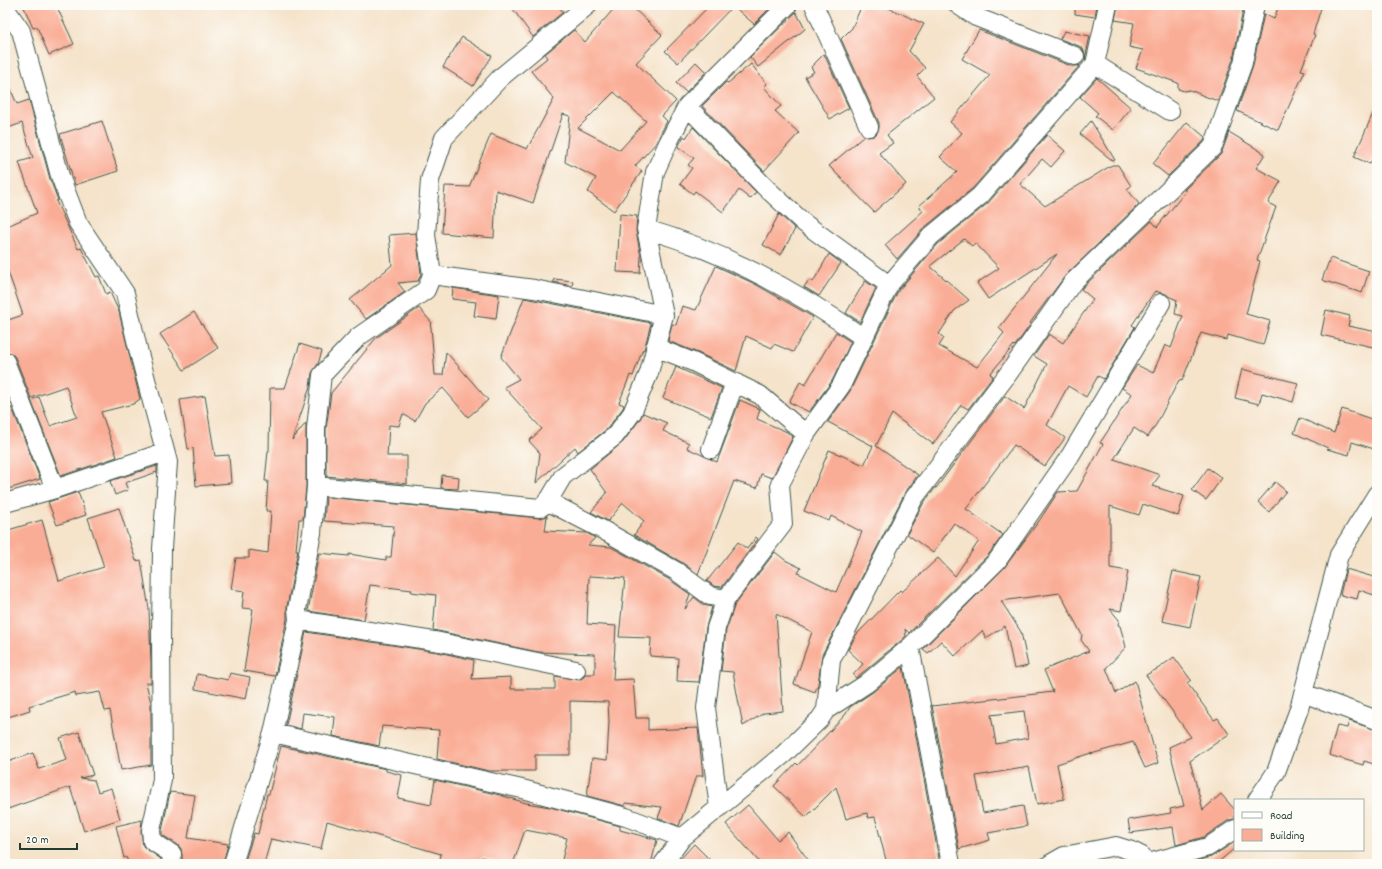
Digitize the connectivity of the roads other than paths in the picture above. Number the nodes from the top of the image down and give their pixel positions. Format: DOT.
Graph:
graph roads {
  1 [pos="588,5"];
  2 [pos="788,5"];
  3 [pos="814,5"];
  4 [pos="958,5"];
  5 [pos="1108,5"];
  6 [pos="1255,5"];
  7 [pos="5,8"];
  8 [pos="1075,56"];
  9 [pos="1095,64"];
  10 [pos="687,106"];
  11 [pos="1170,111"];
  12 [pos="869,127"];
  13 [pos="646,229"];
  14 [pos="432,275"];
  15 [pos="889,285"];
  16 [pos="1161,303"];
  17 [pos="664,315"];
  18 [pos="864,338"];
  19 [pos="655,347"];
  20 [pos="5,361"];
  21 [pos="735,382"];
  22 [pos="806,434"];
  23 [pos="711,449"];
  24 [pos="165,452"];
  25 [pos="316,486"];
  26 [pos="55,489"];
  27 [pos="1377,494"];
  28 [pos="547,501"];
  29 [pos="5,503"];
  30 [pos="726,599"];
  31 [pos="298,620"];
  32 [pos="910,647"];
  33 [pos="576,670"];
  34 [pos="1303,693"];
  35 [pos="826,710"];
  36 [pos="1377,720"];
  37 [pos="273,733"];
  38 [pos="1258,799"];
  39 [pos="719,808"];
  40 [pos="1234,830"];
  41 [pos="682,838"];
  42 [pos="171,864"];
  43 [pos="233,864"];
  44 [pos="663,864"];
  45 [pos="951,864"];
  46 [pos="1050,864"];
  47 [pos="1145,864"];
  1 -- 14 [label="street"];
  2 -- 10 [label="street"];
  3 -- 12 [label="street"];
  4 -- 8 [label="street"];
  5 -- 9 [label="street"];
  6 -- 35 [label="street"];
  7 -- 24 [label="street"];
  9 -- 11 [label="street"];
  9 -- 15 [label="street"];
  10 -- 13 [label="street"];
  10 -- 15 [label="street"];
  13 -- 17 [label="street"];
  13 -- 18 [label="street"];
  14 -- 17 [label="street"];
  14 -- 25 [label="street"];
  15 -- 18 [label="street"];
  16 -- 32 [label="street"];
  17 -- 19 [label="street"];
  18 -- 22 [label="street"];
  19 -- 21 [label="street"];
  19 -- 28 [label="street"];
  20 -- 26 [label="street"];
  21 -- 22 [label="street"];
  21 -- 23 [label="street"];
  22 -- 30 [label="street"];
  24 -- 26 [label="street"];
  24 -- 42 [label="street"];
  25 -- 28 [label="street"];
  25 -- 31 [label="street"];
  26 -- 29 [label="street"];
  27 -- 34 [label="street"];
  28 -- 30 [label="street"];
  30 -- 39 [label="street"];
  31 -- 33 [label="street"];
  31 -- 37 [label="street"];
  32 -- 35 [label="street"];
  32 -- 45 [label="street"];
  34 -- 36 [label="street"];
  34 -- 38 [label="street"];
  35 -- 39 [label="street"];
  37 -- 41 [label="street"];
  37 -- 43 [label="street"];
  39 -- 41 [label="street"];
  40 -- 47 [label="street"];
  41 -- 44 [label="street"];
  46 -- 47 [label="street"];
}
